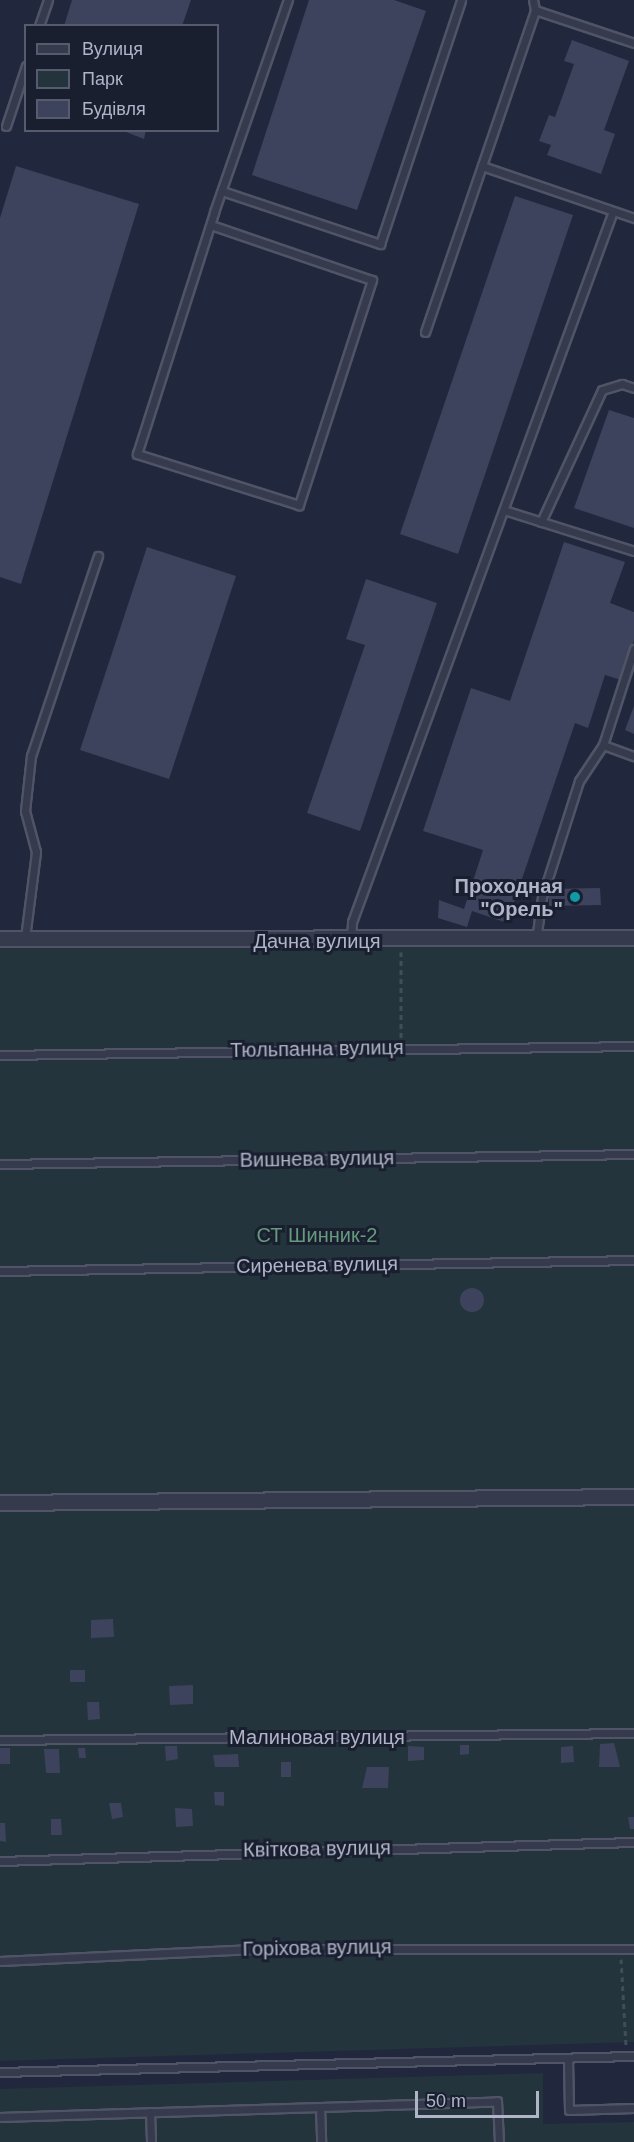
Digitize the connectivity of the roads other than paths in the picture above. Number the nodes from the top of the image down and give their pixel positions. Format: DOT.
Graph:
graph roads {
  1 [pos="48,0"];
  2 [pos="288,0"];
  3 [pos="461,0"];
  4 [pos="533,0"];
  5 [pos="535,10"];
  6 [pos="40,24"];
  7 [pos="634,43"];
  8 [pos="24,72"];
  9 [pos="6,126"];
  10 [pos="482,165"];
  11 [pos="222,191"];
  12 [pos="613,211"];
  13 [pos="634,218"];
  14 [pos="211,225"];
  15 [pos="425,333"];
  16 [pos="634,388"];
  17 [pos="504,510"];
  18 [pos="541,522"];
  19 [pos="634,551"];
  20 [pos="98,556"];
  21 [pos="634,649"];
  22 [pos="603,745"];
  23 [pos="634,756"];
  24 [pos="634,938"];
  25 [pos="0,939"];
  26 [pos="25,939"];
  27 [pos="536,940"];
  28 [pos="351,941"];
  29 [pos="634,1046"];
  30 [pos="0,1055"];
  31 [pos="634,1154"];
  32 [pos="0,1164"];
  33 [pos="634,1260"];
  34 [pos="0,1271"];
  35 [pos="634,1497"];
  36 [pos="0,1503"];
  37 [pos="634,1733"];
  38 [pos="0,1740"];
  39 [pos="634,1842"];
  40 [pos="0,1861"];
  41 [pos="634,1948"];
  42 [pos="0,1961"];
  43 [pos="630,2056"];
  44 [pos="568,2058"];
  45 [pos="0,2072"];
  46 [pos="320,2107"];
  47 [pos="634,2108"];
  48 [pos="150,2112"];
  49 [pos="0,2117"];
  50 [pos="151,2142"];
  51 [pos="321,2142"];
  52 [pos="499,2142"];
  1 -- 6 [label="lane"];
  2 -- 11 [label="lane"];
  3 -- 11 [label="lane"];
  4 -- 5 [label="lane"];
  5 -- 7 [label="lane"];
  5 -- 10 [label="lane"];
  8 -- 9 [label="lane"];
  10 -- 12 [label="lane"];
  10 -- 15 [label="lane"];
  11 -- 14 [label="lane"];
  12 -- 13 [label="lane"];
  12 -- 17 [label="lane"];
  14 -- 14 [label="lane"];
  16 -- 18 [label="lane"];
  17 -- 18 [label="lane"];
  17 -- 28 [label="lane"];
  18 -- 19 [label="lane"];
  20 -- 26 [label="lane"];
  21 -- 22 [label="lane"];
  22 -- 23 [label="lane"];
  22 -- 27 [label="lane"];
  24 -- 27 [label="street, Дачна вулиця"];
  25 -- 26 [label="street, Дачна вулиця"];
  26 -- 28 [label="street, Дачна вулиця"];
  27 -- 28 [label="street, Дачна вулиця"];
  29 -- 30 [label="lane, Тюльпанна вулиця"];
  31 -- 32 [label="lane, Вишнева вулиця"];
  33 -- 34 [label="lane, Сиренева вулиця"];
  35 -- 36 [label="street"];
  37 -- 38 [label="lane, Малиновая вулиця"];
  39 -- 40 [label="lane, Квіткова вулиця"];
  41 -- 42 [label="lane, Горіхова вулиця"];
  43 -- 44 [label="lane"];
  44 -- 45 [label="lane"];
  44 -- 47 [label="lane"];
  46 -- 48 [label="lane"];
  46 -- 51 [label="lane"];
  46 -- 52 [label="lane"];
  48 -- 49 [label="lane"];
  48 -- 50 [label="lane"];
}
